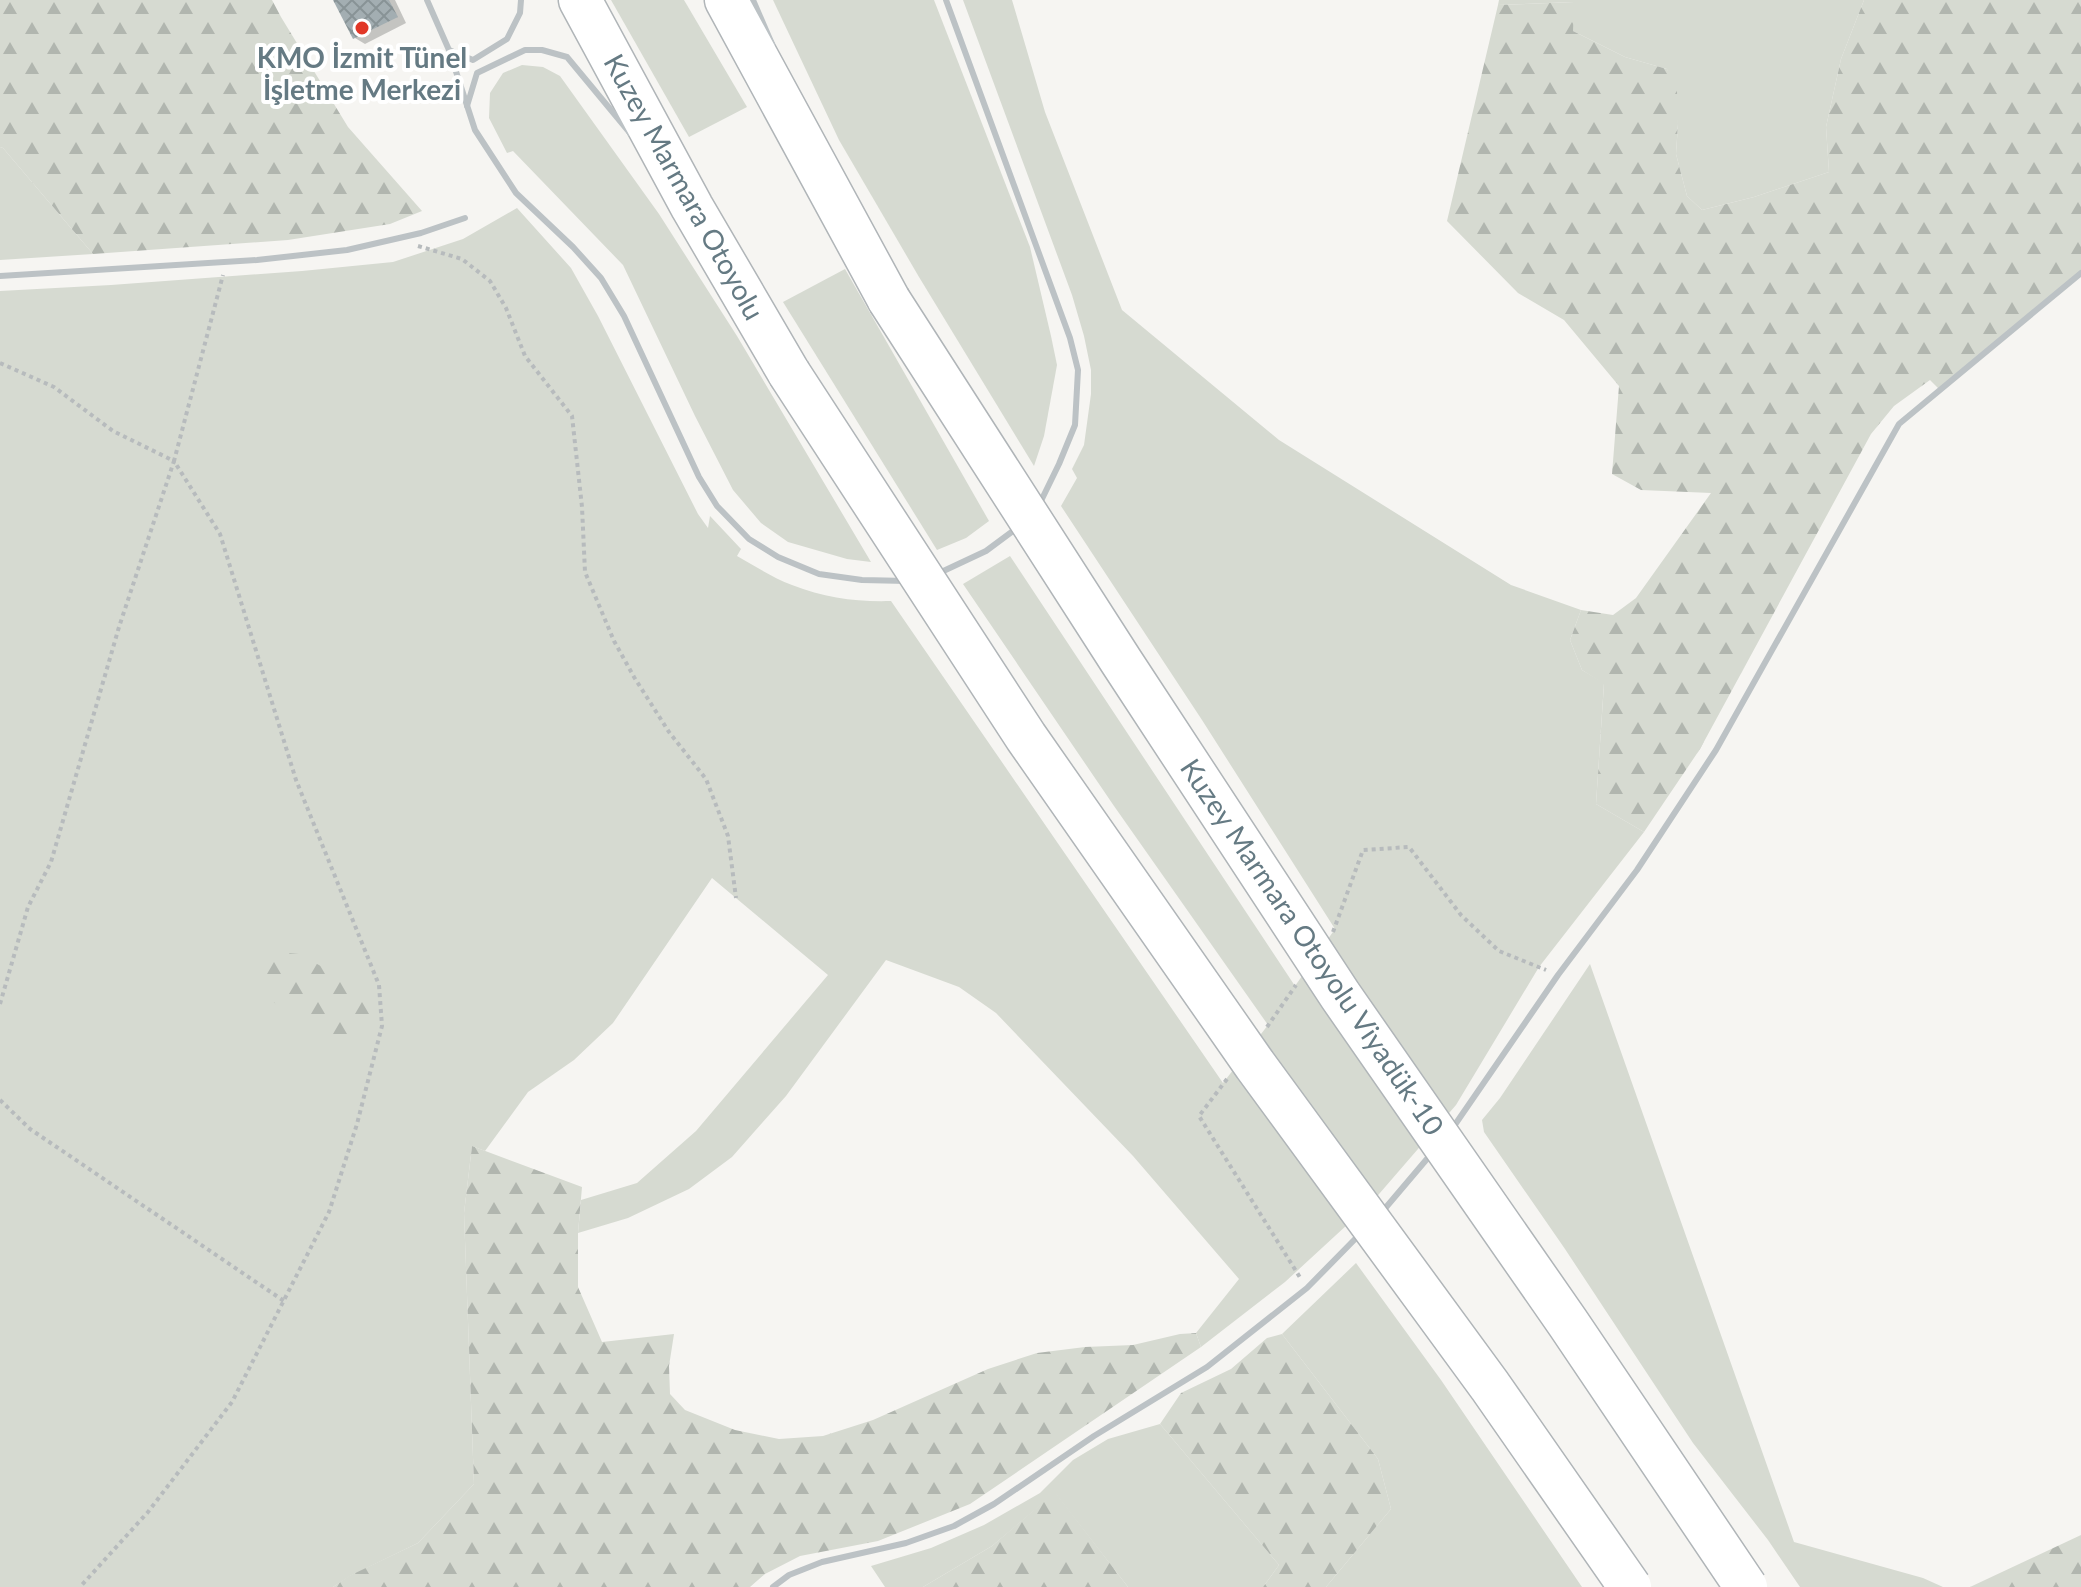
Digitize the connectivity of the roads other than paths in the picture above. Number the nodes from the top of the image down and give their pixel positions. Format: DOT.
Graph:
graph roads {
  1 [pos="427,0"];
  2 [pos="521,0"];
  3 [pos="580,0"];
  4 [pos="726,0"];
  5 [pos="753,0"];
  6 [pos="946,0"];
  7 [pos="773,46"];
  8 [pos="449,50"];
  9 [pos="473,60"];
  10 [pos="456,68"];
  11 [pos="477,73"];
  12 [pos="460,82"];
  13 [pos="786,91"];
  14 [pos="467,106"];
  15 [pos="800,135"];
  16 [pos="634,138"];
  17 [pos="663,173"];
  18 [pos="692,207"];
  19 [pos="465,218"];
  20 [pos="2081,273"];
  21 [pos="0,276"];
  22 [pos="773,1587"];
  23 [pos="1630,1587"];
  24 [pos="1746,1587"];
  1 -- 8 [label="lane"];
  2 -- 9 [label="lane"];
  3 -- 18 [label="highway, Kuzey Marmara Otoyolu"];
  4 -- 15 [label="highway"];
  5 -- 7 [label="lane"];
  6 -- 14 [label="lane"];
  8 -- 9 [label="lane"];
  8 -- 10 [label="lane"];
  9 -- 10 [label="lane"];
  10 -- 12 [label="lane"];
  11 -- 12 [label="lane"];
  11 -- 14 [label="lane"];
  11 -- 16 [label="lane"];
  12 -- 14 [label="lane"];
  13 -- 15 [label="lane"];
  15 -- 24 [label="highway, Kuzey Marmara Otoyolu Viyadük-10, bridge"];
  17 -- 18 [label="lane"];
  18 -- 23 [label="highway, Kuzey Marmara Otoyolu, bridge"];
  19 -- 21 [label="lane"];
  20 -- 22 [label="lane"];
}
